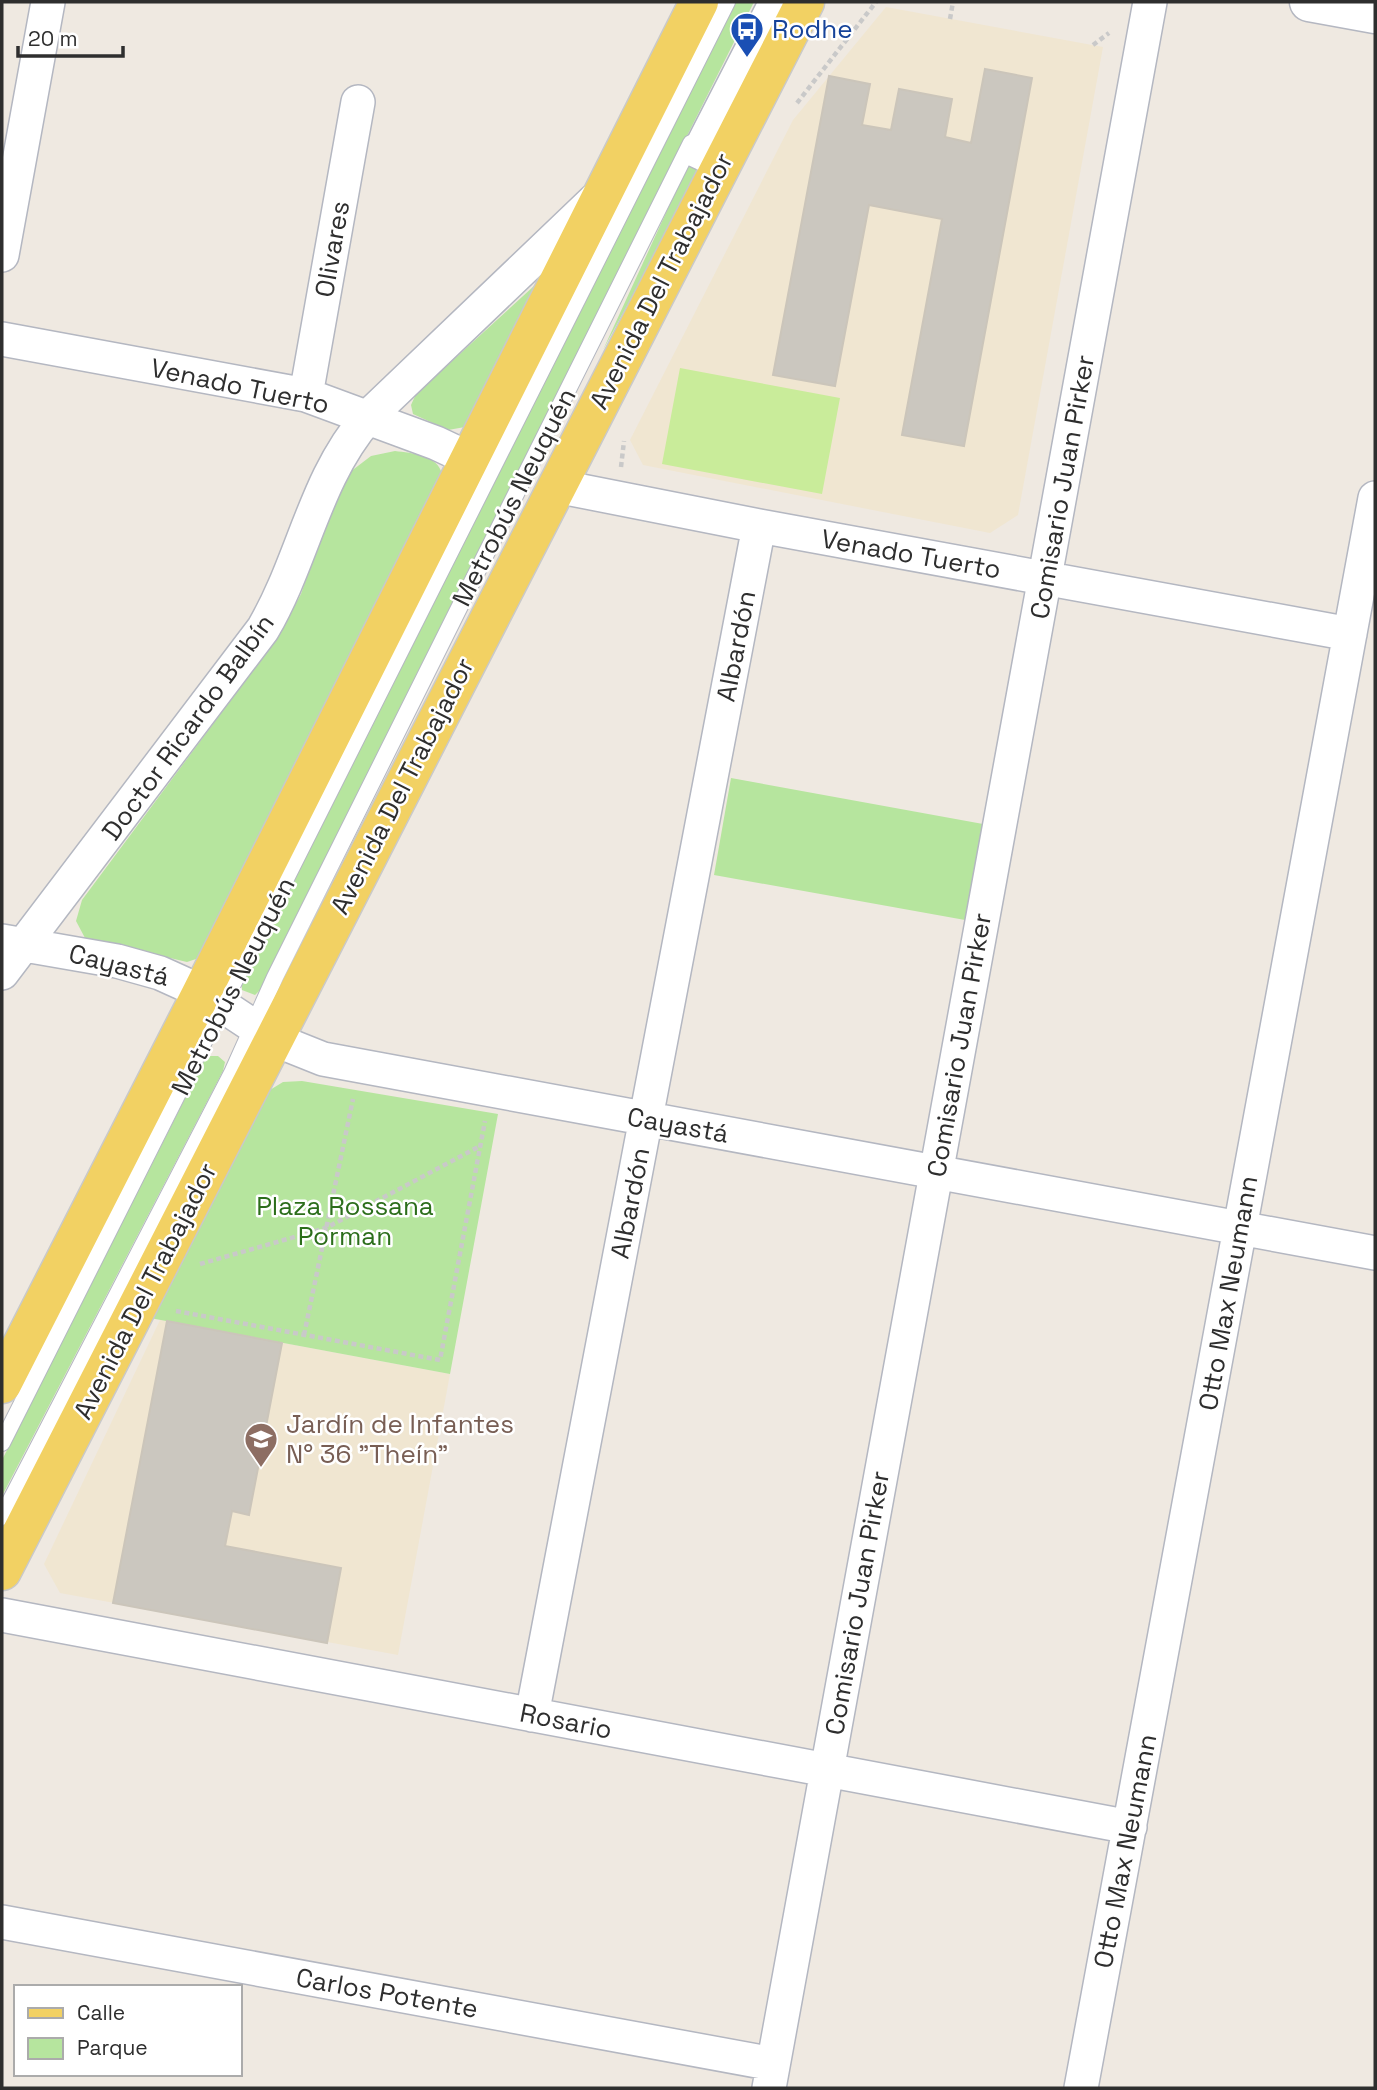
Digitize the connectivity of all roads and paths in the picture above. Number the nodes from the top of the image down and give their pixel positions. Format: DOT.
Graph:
graph roads {
  1 [pos="48,2"];
  2 [pos="699,2"];
  3 [pos="727,2"];
  4 [pos="762,2"];
  5 [pos="771,2"];
  6 [pos="788,2"];
  7 [pos="805,2"];
  8 [pos="816,2"];
  9 [pos="876,2"];
  10 [pos="953,2"];
  11 [pos="1150,2"];
  12 [pos="1309,2"];
  13 [pos="1375,14"];
  14 [pos="950,19"];
  15 [pos="783,44"];
  16 [pos="358,102"];
  17 [pos="790,113"];
  18 [pos="604,192"];
  19 [pos="2,255"];
  20 [pos="2,340"];
  21 [pos="306,395"];
  22 [pos="368,417"];
  23 [pos="625,439"];
  24 [pos="470,459"];
  25 [pos="621,470"];
  26 [pos="556,486"];
  27 [pos="1375,498"];
  28 [pos="759,526"];
  29 [pos="1045,578"];
  30 [pos="1350,634"];
  31 [pos="14,942"];
  32 [pos="2,974"];
  33 [pos="213,999"];
  34 [pos="263,1032"];
  35 [pos="339,1096"];
  36 [pos="353,1098"];
  37 [pos="366,1100"];
  38 [pos="472,1117"];
  39 [pos="485,1119"];
  40 [pos="646,1119"];
  41 [pos="497,1121"];
  42 [pos="480,1146"];
  43 [pos="936,1172"];
  44 [pos="326,1228"];
  45 [pos="1241,1228"];
  46 [pos="1375,1253"];
  47 [pos="195,1266"];
  48 [pos="174,1311"];
  49 [pos="303,1335"];
  50 [pos="2,1384"];
  51 [pos="2,1443"];
  52 [pos="2,1517"];
  53 [pos="2,1571"];
  54 [pos="2,1615"];
  55 [pos="532,1715"];
  56 [pos="827,1770"];
  57 [pos="1130,1827"];
  58 [pos="2,1922"];
  59 [pos="771,2076"];
  60 [pos="1081,2088"];
  1 -- 19 [label="street"];
  2 -- 18 [label="main road"];
  3 -- 33 [label="lane, Metrobús Neuquén"];
  4 -- 34 [label="lane, Metrobús Neuquén"];
  5 -- 6 [label="street"];
  7 -- 15 [label="main road, Avenida Del Trabajador"];
  8 -- 15 [label="street"];
  9 -- 17 [label="path"];
  10 -- 14 [label="path"];
  11 -- 29 [label="street, Comisario Juan Pirker"];
  12 -- 13 [label="main road"];
  15 -- 26 [label="main road, Avenida Del Trabajador"];
  16 -- 21 [label="street, Olivares"];
  18 -- 22 [label="street, Doctor Ricardo Balbín"];
  18 -- 24 [label="main road"];
  20 -- 21 [label="street, Venado Tuerto"];
  21 -- 22 [label="street, Venado Tuerto"];
  22 -- 24 [label="street, Venado Tuerto"];
  22 -- 31 [label="street, Doctor Ricardo Balbín"];
  23 -- 25 [label="path"];
  24 -- 33 [label="main road"];
  26 -- 28 [label="street, Venado Tuerto"];
  26 -- 34 [label="main road, Avenida Del Trabajador"];
  27 -- 30 [label="street, Otto Max Neumann"];
  28 -- 29 [label="street, Venado Tuerto"];
  28 -- 40 [label="street, Albardón"];
  29 -- 30 [label="street, Venado Tuerto"];
  29 -- 43 [label="street, Comisario Juan Pirker"];
  30 -- 45 [label="street, Otto Max Neumann"];
  31 -- 32 [label="street, Doctor Ricardo Balbín"];
  31 -- 33 [label="street, Cayastá"];
  33 -- 34 [label="street, Cayastá"];
  33 -- 50 [label="main road"];
  33 -- 51 [label="lane, Metrobús Neuquén"];
  34 -- 40 [label="street, Cayastá"];
  34 -- 52 [label="lane, Metrobús Neuquén"];
  34 -- 53 [label="main road, Avenida Del Trabajador"];
  35 -- 36 [label="path"];
  36 -- 37 [label="path"];
  36 -- 44 [label="path"];
  38 -- 39 [label="path"];
  39 -- 41 [label="path"];
  39 -- 42 [label="path"];
  40 -- 43 [label="street, Cayastá"];
  40 -- 55 [label="street, Albardón"];
  42 -- 44 [label="path"];
  42 -- 49 [label="path"];
  43 -- 45 [label="street, Cayastá"];
  43 -- 56 [label="street, Comisario Juan Pirker"];
  44 -- 47 [label="path"];
  44 -- 49 [label="path"];
  45 -- 46 [label="street, Cayastá"];
  45 -- 57 [label="street, Otto Max Neumann"];
  48 -- 49 [label="path"];
  54 -- 55 [label="street, Rosario"];
  55 -- 56 [label="street, Rosario"];
  56 -- 57 [label="street, Rosario"];
  56 -- 59 [label="street, Comisario Juan Pirker"];
  57 -- 60 [label="street, Otto Max Neumann"];
  58 -- 59 [label="street, Carlos Potente"];
}
